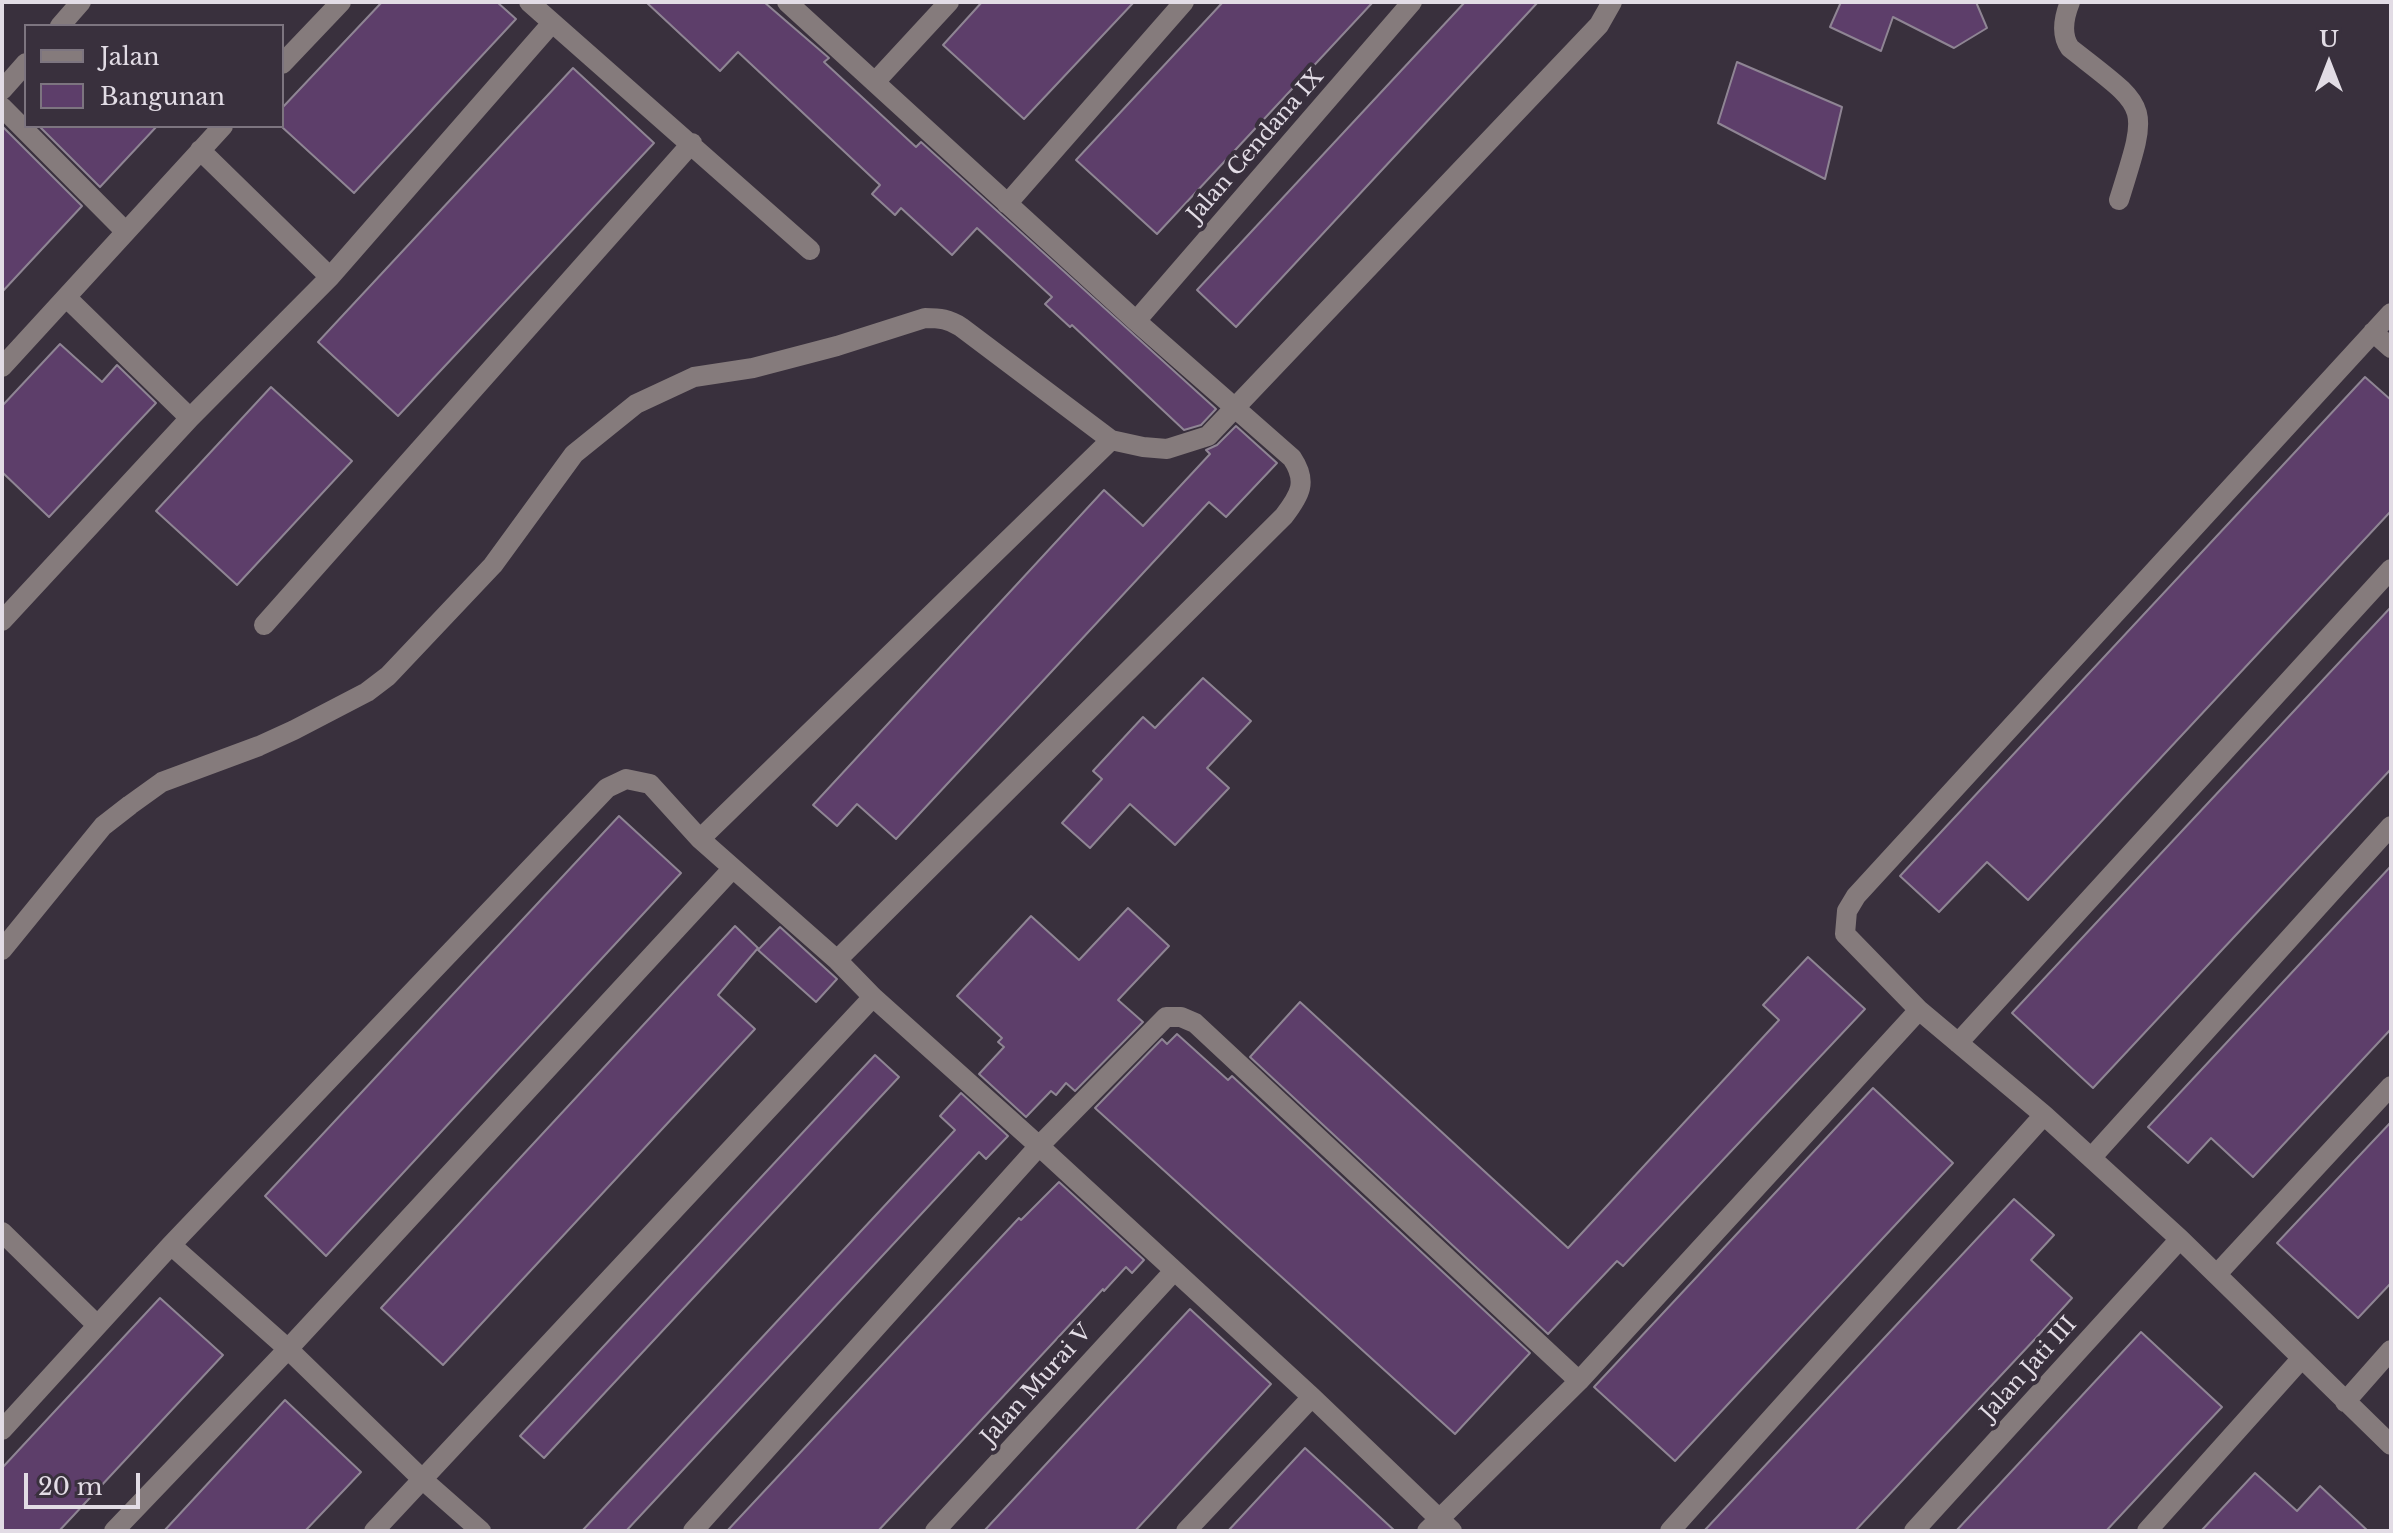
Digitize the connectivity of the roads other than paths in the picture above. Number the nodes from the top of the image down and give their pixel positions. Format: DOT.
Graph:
graph roads {
  1 [pos="81,2"];
  2 [pos="341,2"];
  3 [pos="529,2"];
  4 [pos="787,2"];
  5 [pos="949,2"];
  6 [pos="1184,2"];
  7 [pos="1412,2"];
  8 [pos="1612,2"];
  9 [pos="2070,2"];
  10 [pos="552,23"];
  11 [pos="62,24"];
  12 [pos="284,62"];
  13 [pos="24,65"];
  14 [pos="875,82"];
  15 [pos="2,90"];
  16 [pos="2,107"];
  17 [pos="221,128"];
  18 [pos="692,143"];
  19 [pos="200,150"];
  20 [pos="2119,200"];
  21 [pos="1007,204"];
  22 [pos="126,232"];
  23 [pos="810,250"];
  24 [pos="330,277"];
  25 [pos="67,298"];
  26 [pos="2391,313"];
  27 [pos="1136,321"];
  28 [pos="2373,332"];
  29 [pos="2391,348"];
  30 [pos="2,367"];
  31 [pos="1234,409"];
  32 [pos="190,418"];
  33 [pos="1111,440"];
  34 [pos="2391,569"];
  35 [pos="2,621"];
  36 [pos="264,625"];
  37 [pos="2391,826"];
  38 [pos="700,839"];
  39 [pos="733,868"];
  40 [pos="2,950"];
  41 [pos="837,960"];
  42 [pos="873,997"];
  43 [pos="1919,1010"];
  44 [pos="1958,1043"];
  45 [pos="2391,1086"];
  46 [pos="2044,1115"];
  47 [pos="1039,1146"];
  48 [pos="2091,1158"];
  49 [pos="2,1232"];
  50 [pos="2180,1239"];
  51 [pos="171,1245"];
  52 [pos="1174,1271"];
  53 [pos="2217,1274"];
  54 [pos="97,1325"];
  55 [pos="288,1349"];
  56 [pos="2391,1350"];
  57 [pos="2302,1358"];
  58 [pos="1579,1381"];
  59 [pos="1312,1397"];
  60 [pos="2345,1402"];
  61 [pos="2,1430"];
  62 [pos="2391,1445"];
  63 [pos="422,1479"];
  64 [pos="1439,1527"];
  65 [pos="114,1531"];
  66 [pos="374,1531"];
  67 [pos="481,1531"];
  68 [pos="693,1531"];
  69 [pos="935,1531"];
  70 [pos="1186,1531"];
  71 [pos="1670,1531"];
  72 [pos="1914,1531"];
  73 [pos="2147,1531"];
  1 -- 11 [label="street"];
  2 -- 12 [label="street"];
  3 -- 10 [label="street"];
  4 -- 14 [label="street"];
  5 -- 14 [label="street"];
  6 -- 21 [label="street"];
  7 -- 27 [label="street, Jalan Cendana IX"];
  8 -- 31 [label="street"];
  9 -- 20 [label="street"];
  10 -- 18 [label="street"];
  10 -- 24 [label="street"];
  13 -- 15 [label="street"];
  14 -- 21 [label="street"];
  16 -- 22 [label="street"];
  17 -- 19 [label="street"];
  18 -- 23 [label="street"];
  18 -- 36 [label="street"];
  19 -- 22 [label="street"];
  19 -- 24 [label="street"];
  21 -- 27 [label="street"];
  22 -- 25 [label="street"];
  24 -- 32 [label="street"];
  25 -- 30 [label="street"];
  25 -- 32 [label="street"];
  26 -- 28 [label="street"];
  27 -- 31 [label="street"];
  28 -- 29 [label="street"];
  28 -- 43 [label="street"];
  31 -- 33 [label="street"];
  31 -- 41 [label="street"];
  32 -- 35 [label="street"];
  33 -- 38 [label="street"];
  33 -- 40 [label="street"];
  34 -- 44 [label="street"];
  37 -- 48 [label="street"];
  38 -- 39 [label="street"];
  38 -- 51 [label="street"];
  39 -- 41 [label="street"];
  39 -- 55 [label="street"];
  41 -- 42 [label="street"];
  42 -- 47 [label="street"];
  42 -- 63 [label="street"];
  43 -- 44 [label="street"];
  43 -- 58 [label="street"];
  44 -- 46 [label="street"];
  45 -- 53 [label="street"];
  46 -- 48 [label="street"];
  46 -- 71 [label="street"];
  47 -- 52 [label="street"];
  47 -- 58 [label="street"];
  47 -- 68 [label="street"];
  48 -- 50 [label="street"];
  49 -- 54 [label="street"];
  50 -- 53 [label="street"];
  50 -- 72 [label="street, Jalan Jati III"];
  51 -- 54 [label="street"];
  51 -- 55 [label="street"];
  52 -- 59 [label="street"];
  52 -- 69 [label="street, Jalan Murai V"];
  53 -- 57 [label="street"];
  54 -- 61 [label="street"];
  55 -- 63 [label="street"];
  55 -- 65 [label="street"];
  56 -- 60 [label="street"];
  57 -- 60 [label="street"];
  57 -- 73 [label="street"];
  58 -- 64 [label="street"];
  59 -- 64 [label="street"];
  59 -- 70 [label="street"];
  60 -- 62 [label="street"];
  63 -- 66 [label="street"];
  63 -- 67 [label="street"];
}
